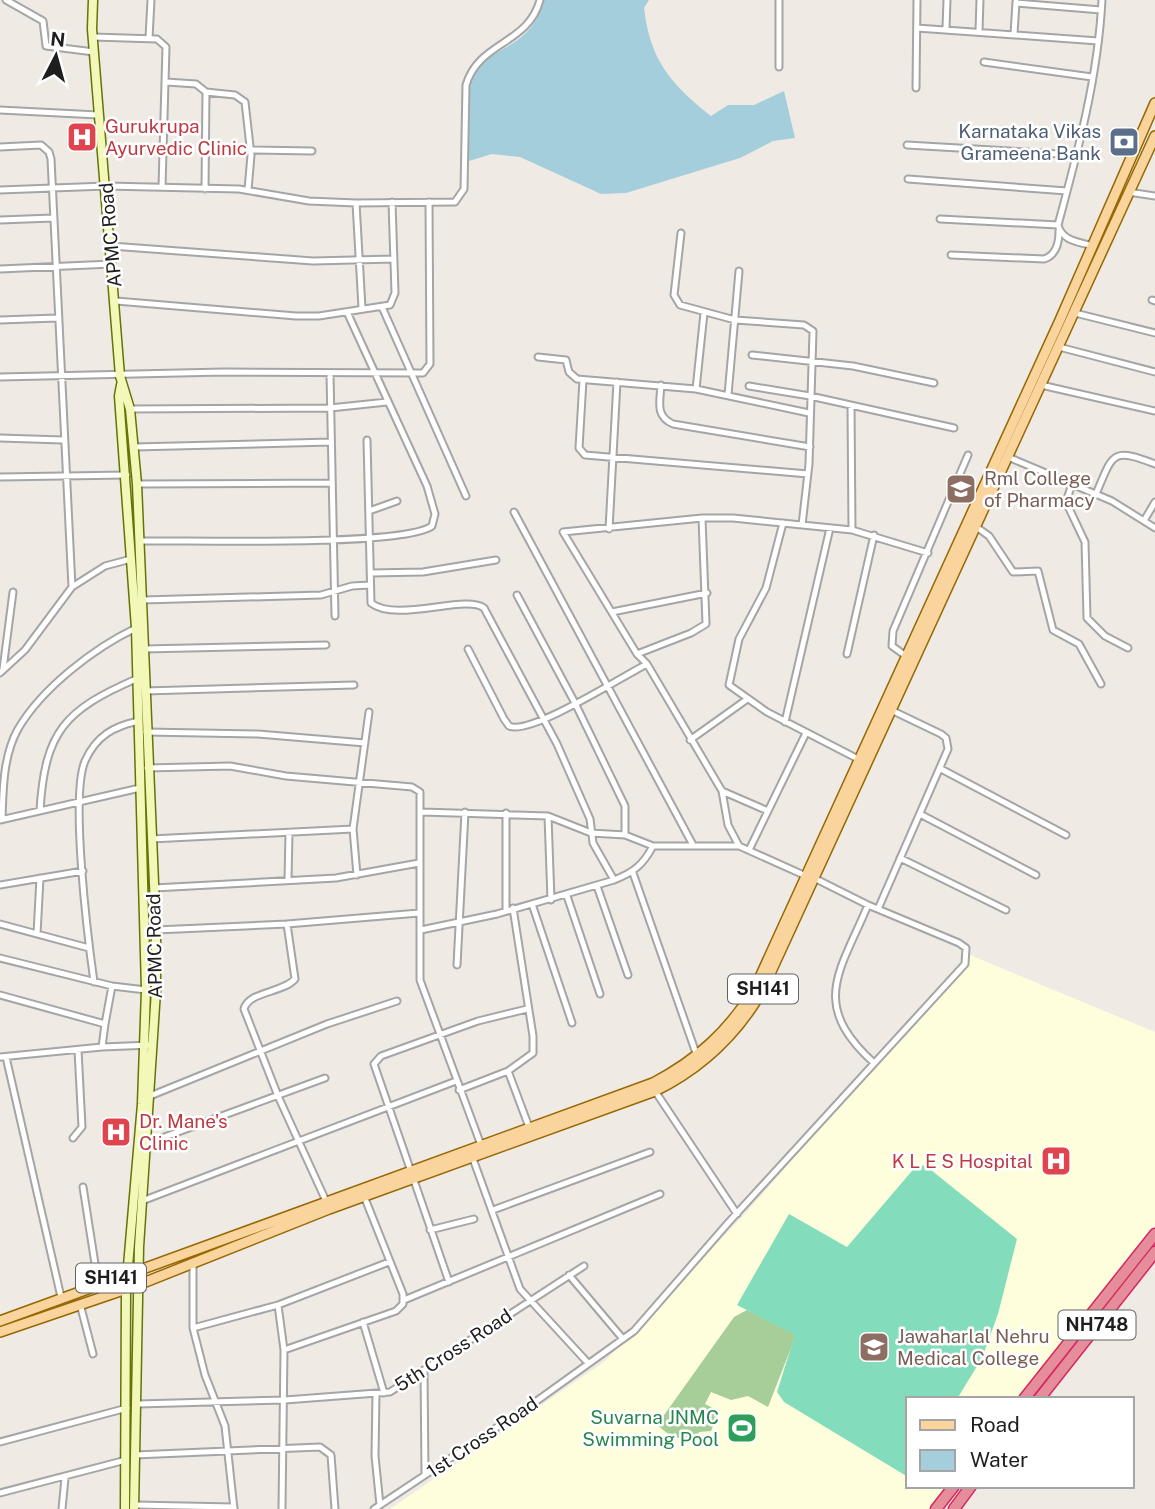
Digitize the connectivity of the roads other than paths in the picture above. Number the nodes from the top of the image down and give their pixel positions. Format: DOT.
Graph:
graph roads {
  1 [pos="6,0"];
  2 [pos="93,0"];
  3 [pos="151,0"];
  4 [pos="540,0"];
  5 [pos="779,0"];
  6 [pos="917,0"];
  7 [pos="947,0"];
  8 [pos="980,0"];
  9 [pos="1102,0"];
  10 [pos="1016,2"];
  11 [pos="1101,10"];
  12 [pos="917,28"];
  13 [pos="946,28"];
  14 [pos="979,31"];
  15 [pos="1014,34"];
  16 [pos="93,37"];
  17 [pos="149,38"];
  18 [pos="1098,41"];
  19 [pos="94,52"];
  20 [pos="984,62"];
  21 [pos="779,67"];
  22 [pos="1092,77"];
  23 [pos="166,82"];
  24 [pos="916,88"];
  25 [pos="206,92"];
  26 [pos="1155,103"];
  27 [pos="0,110"];
  28 [pos="98,115"];
  29 [pos="1155,136"];
  30 [pos="906,145"];
  31 [pos="0,146"];
  32 [pos="1153,148"];
  33 [pos="250,150"];
  34 [pos="312,151"];
  35 [pos="1077,155"];
  36 [pos="908,179"];
  37 [pos="106,186"];
  38 [pos="162,187"];
  39 [pos="51,188"];
  40 [pos="205,189"];
  41 [pos="0,190"];
  42 [pos="248,190"];
  43 [pos="1067,191"];
  44 [pos="1128,192"];
  45 [pos="1155,196"];
  46 [pos="392,202"];
  47 [pos="429,202"];
  48 [pos="356,203"];
  49 [pos="54,218"];
  50 [pos="940,219"];
  51 [pos="0,220"];
  52 [pos="1059,228"];
  53 [pos="681,233"];
  54 [pos="1092,245"];
  55 [pos="111,246"];
  56 [pos="1103,248"];
  57 [pos="951,255"];
  58 [pos="394,259"];
  59 [pos="358,261"];
  60 [pos="112,264"];
  61 [pos="55,268"];
  62 [pos="0,269"];
  63 [pos="739,271"];
  64 [pos="116,301"];
  65 [pos="382,307"];
  66 [pos="362,308"];
  67 [pos="347,312"];
  68 [pos="704,313"];
  69 [pos="1075,313"];
  70 [pos="57,318"];
  71 [pos="0,320"];
  72 [pos="735,320"];
  73 [pos="1155,333"];
  74 [pos="1059,347"];
  75 [pos="752,355"];
  76 [pos="538,357"];
  77 [pos="813,360"];
  78 [pos="371,370"];
  79 [pos="1155,372"];
  80 [pos="411,373"];
  81 [pos="330,374"];
  82 [pos="120,376"];
  83 [pos="0,377"];
  84 [pos="60,377"];
  85 [pos="583,380"];
  86 [pos="617,382"];
  87 [pos="934,383"];
  88 [pos="121,385"];
  89 [pos="661,385"];
  90 [pos="1041,385"];
  91 [pos="749,386"];
  92 [pos="696,389"];
  93 [pos="728,395"];
  94 [pos="810,396"];
  95 [pos="387,402"];
  96 [pos="851,405"];
  97 [pos="330,408"];
  98 [pos="130,409"];
  99 [pos="1155,411"];
  100 [pos="809,413"];
  101 [pos="954,428"];
  102 [pos="0,438"];
  103 [pos="62,440"];
  104 [pos="367,440"];
  105 [pos="331,442"];
  106 [pos="134,447"];
  107 [pos="810,447"];
  108 [pos="968,455"];
  109 [pos="613,457"];
  110 [pos="1008,457"];
  111 [pos="1155,464"];
  112 [pos="808,474"];
  113 [pos="127,475"];
  114 [pos="0,477"];
  115 [pos="65,477"];
  116 [pos="332,483"];
  117 [pos="137,484"];
  118 [pos="1072,484"];
  119 [pos="1096,494"];
  120 [pos="466,496"];
  121 [pos="397,501"];
  122 [pos="1155,502"];
  123 [pos="369,511"];
  124 [pos="513,512"];
  125 [pos="702,518"];
  126 [pos="1145,519"];
  127 [pos="783,523"];
  128 [pos="802,525"];
  129 [pos="975,526"];
  130 [pos="830,528"];
  131 [pos="1155,528"];
  132 [pos="609,529"];
  133 [pos="852,530"];
  134 [pos="874,535"];
  135 [pos="369,538"];
  136 [pos="333,539"];
  137 [pos="140,541"];
  138 [pos="928,554"];
  139 [pos="131,559"];
  140 [pos="496,560"];
  141 [pos="370,573"];
  142 [pos="370,585"];
  143 [pos="72,587"];
  144 [pos="333,591"];
  145 [pos="13,592"];
  146 [pos="707,593"];
  147 [pos="517,595"];
  148 [pos="143,600"];
  149 [pos="612,612"];
  150 [pos="335,616"];
  151 [pos="136,628"];
  152 [pos="326,645"];
  153 [pos="1128,648"];
  154 [pos="144,649"];
  155 [pos="468,649"];
  156 [pos="636,654"];
  157 [pos="847,654"];
  158 [pos="907,657"];
  159 [pos="647,664"];
  160 [pos="2,671"];
  161 [pos="136,678"];
  162 [pos="607,684"];
  163 [pos="1101,684"];
  164 [pos="354,685"];
  165 [pos="145,691"];
  166 [pos="747,700"];
  167 [pos="575,703"];
  168 [pos="891,710"];
  169 [pos="369,712"];
  170 [pos="544,720"];
  171 [pos="139,721"];
  172 [pos="785,722"];
  173 [pos="146,732"];
  174 [pos="806,733"];
  175 [pos="690,740"];
  176 [pos="365,743"];
  177 [pos="0,756"];
  178 [pos="8,757"];
  179 [pos="860,760"];
  180 [pos="147,768"];
  181 [pos="941,769"];
  182 [pos="2,780"];
  183 [pos="359,783"];
  184 [pos="144,787"];
  185 [pos="722,791"];
  186 [pos="79,801"];
  187 [pos="40,810"];
  188 [pos="768,811"];
  189 [pos="422,812"];
  190 [pos="465,812"];
  191 [pos="506,813"];
  192 [pos="920,814"];
  193 [pos="548,816"];
  194 [pos="1,819"];
  195 [pos="353,829"];
  196 [pos="289,833"];
  197 [pos="591,833"];
  198 [pos="625,835"];
  199 [pos="1066,835"];
  200 [pos="151,839"];
  201 [pos="693,845"];
  202 [pos="653,846"];
  203 [pos="739,846"];
  204 [pos="749,850"];
  205 [pos="901,858"];
  206 [pos="419,863"];
  207 [pos="83,871"];
  208 [pos="633,873"];
  209 [pos="357,874"];
  210 [pos="1036,874"];
  211 [pos="809,876"];
  212 [pos="40,878"];
  213 [pos="289,880"];
  214 [pos="614,880"];
  215 [pos="0,885"];
  216 [pos="597,886"];
  217 [pos="154,888"];
  218 [pos="567,895"];
  219 [pos="551,900"];
  220 [pos="532,904"];
  221 [pos="868,905"];
  222 [pos="513,908"];
  223 [pos="878,909"];
  224 [pos="506,910"];
  225 [pos="1006,910"];
  226 [pos="419,913"];
  227 [pos="460,922"];
  228 [pos="0,924"];
  229 [pos="287,924"];
  230 [pos="156,930"];
  231 [pos="421,930"];
  232 [pos="37,934"];
  233 [pos="89,947"];
  234 [pos="0,958"];
  235 [pos="457,964"];
  236 [pos="628,975"];
  237 [pos="94,982"];
  238 [pos="112,986"];
  239 [pos="146,990"];
  240 [pos="156,991"];
  241 [pos="600,994"];
  242 [pos="0,995"];
  243 [pos="397,1001"];
  244 [pos="527,1009"];
  245 [pos="572,1023"];
  246 [pos="105,1024"];
  247 [pos="439,1035"];
  248 [pos="148,1045"];
  249 [pos="102,1047"];
  250 [pos="78,1050"];
  251 [pos="260,1051"];
  252 [pos="697,1056"];
  253 [pos="3,1057"];
  254 [pos="874,1063"];
  255 [pos="508,1071"];
  256 [pos="325,1078"];
  257 [pos="456,1081"];
  258 [pos="459,1090"];
  259 [pos="655,1091"];
  260 [pos="150,1096"];
  261 [pos="278,1096"];
  262 [pos="387,1107"];
  263 [pos="529,1127"];
  264 [pos="74,1138"];
  265 [pos="298,1139"];
  266 [pos="148,1143"];
  267 [pos="481,1144"];
  268 [pos="471,1152"];
  269 [pos="650,1152"];
  270 [pos="410,1174"];
  271 [pos="83,1187"];
  272 [pos="660,1194"];
  273 [pos="364,1196"];
  274 [pos="142,1201"];
  275 [pos="326,1201"];
  276 [pos="493,1210"];
  277 [pos="737,1214"];
  278 [pos="474,1219"];
  279 [pos="430,1230"];
  280 [pos="1155,1234"];
  281 [pos="1155,1252"];
  282 [pos="510,1257"];
  283 [pos="192,1262"];
  284 [pos="389,1262"];
  285 [pos="584,1266"];
  286 [pos="138,1269"];
  287 [pos="128,1272"];
  288 [pos="569,1275"];
  289 [pos="449,1282"];
  290 [pos="98,1283"];
  291 [pos="138,1285"];
  292 [pos="125,1289"];
  293 [pos="61,1297"];
  294 [pos="404,1300"];
  295 [pos="528,1300"];
  296 [pos="80,1304"];
  297 [pos="278,1304"];
  298 [pos="0,1321"];
  299 [pos="363,1322"];
  300 [pos="193,1328"];
  301 [pos="0,1332"];
  302 [pos="623,1339"];
  303 [pos="284,1350"];
  304 [pos="93,1354"];
  305 [pos="588,1363"];
  306 [pos="424,1371"];
  307 [pos="384,1393"];
  308 [pos="376,1394"];
  309 [pos="1026,1397"];
  310 [pos="1041,1397"];
  311 [pos="285,1400"];
  312 [pos="216,1403"];
  313 [pos="138,1404"];
  314 [pos="127,1408"];
  315 [pos="0,1442"];
  316 [pos="281,1450"];
  317 [pos="227,1452"];
  318 [pos="135,1455"];
  319 [pos="127,1459"];
  320 [pos="425,1475"];
  321 [pos="65,1478"];
  322 [pos="952,1488"];
  323 [pos="970,1488"];
  324 [pos="0,1493"];
  325 [pos="380,1505"];
  326 [pos="134,1507"];
  327 [pos="234,1508"];
  328 [pos="62,1509"];
  329 [pos="125,1509"];
  330 [pos="282,1509"];
  331 [pos="335,1509"];
  332 [pos="374,1509"];
  333 [pos="936,1509"];
  334 [pos="954,1509"];
  1 -- 19 [label="street"];
  2 -- 16 [label="street, APMC Road"];
  3 -- 17 [label="street"];
  4 -- 47 [label="street"];
  5 -- 21 [label="street"];
  6 -- 12 [label="street"];
  7 -- 13 [label="street"];
  8 -- 14 [label="street"];
  9 -- 11 [label="street"];
  10 -- 11 [label="street"];
  10 -- 15 [label="street"];
  11 -- 18 [label="street"];
  12 -- 13 [label="street"];
  12 -- 24 [label="street"];
  13 -- 14 [label="street"];
  14 -- 15 [label="street"];
  15 -- 18 [label="street"];
  16 -- 17 [label="street"];
  16 -- 19 [label="street, APMC Road"];
  17 -- 23 [label="street"];
  18 -- 22 [label="street"];
  19 -- 28 [label="street, APMC Road"];
  20 -- 22 [label="street"];
  22 -- 35 [label="street"];
  23 -- 25 [label="street"];
  23 -- 38 [label="street"];
  25 -- 33 [label="street"];
  25 -- 40 [label="street"];
  26 -- 54 [label="main road"];
  27 -- 28 [label="street"];
  28 -- 37 [label="street, APMC Road"];
  29 -- 32 [label="main road"];
  30 -- 35 [label="street"];
  31 -- 39 [label="street"];
  32 -- 44 [label="main road"];
  33 -- 34 [label="street"];
  33 -- 42 [label="street"];
  35 -- 43 [label="street"];
  36 -- 43 [label="street"];
  37 -- 38 [label="street"];
  37 -- 39 [label="street"];
  37 -- 55 [label="street, APMC Road"];
  38 -- 40 [label="street"];
  39 -- 41 [label="street"];
  39 -- 49 [label="street"];
  40 -- 42 [label="street"];
  42 -- 48 [label="street"];
  43 -- 52 [label="street"];
  44 -- 45 [label="street"];
  44 -- 56 [label="main road"];
  46 -- 47 [label="street"];
  46 -- 48 [label="street"];
  46 -- 58 [label="street"];
  47 -- 80 [label="street"];
  48 -- 59 [label="street"];
  49 -- 51 [label="street"];
  49 -- 61 [label="street"];
  50 -- 52 [label="street"];
  52 -- 54 [label="street"];
  52 -- 57 [label="street"];
  53 -- 68 [label="street"];
  54 -- 56 [label="street"];
  54 -- 158 [label="main road, SH141"];
  55 -- 59 [label="street"];
  55 -- 60 [label="street, APMC Road"];
  56 -- 69 [label="main road"];
  58 -- 59 [label="street"];
  58 -- 65 [label="street"];
  59 -- 66 [label="street"];
  60 -- 61 [label="street"];
  60 -- 64 [label="street, APMC Road"];
  61 -- 62 [label="street"];
  61 -- 70 [label="street"];
  63 -- 72 [label="street"];
  64 -- 67 [label="street"];
  64 -- 82 [label="street, APMC Road"];
  65 -- 66 [label="street"];
  65 -- 80 [label="street"];
  66 -- 67 [label="street"];
  67 -- 78 [label="street"];
  68 -- 72 [label="street"];
  68 -- 92 [label="street"];
  69 -- 73 [label="street"];
  69 -- 74 [label="main road, SH141"];
  70 -- 71 [label="street"];
  70 -- 84 [label="street"];
  72 -- 77 [label="street"];
  72 -- 93 [label="street"];
  74 -- 79 [label="street"];
  74 -- 90 [label="main road, SH141"];
  75 -- 77 [label="street"];
  76 -- 85 [label="street"];
  77 -- 87 [label="street"];
  77 -- 94 [label="street"];
  78 -- 80 [label="street"];
  78 -- 81 [label="street"];
  78 -- 95 [label="street"];
  80 -- 120 [label="street"];
  81 -- 82 [label="street"];
  81 -- 97 [label="street"];
  82 -- 84 [label="street"];
  82 -- 88 [label="street, APMC Road"];
  83 -- 84 [label="street"];
  84 -- 103 [label="street"];
  85 -- 86 [label="street"];
  85 -- 109 [label="street"];
  86 -- 89 [label="street"];
  86 -- 109 [label="street"];
  88 -- 98 [label="street, APMC Road"];
  88 -- 113 [label="street, APMC Road"];
  89 -- 92 [label="street"];
  89 -- 107 [label="street"];
  90 -- 99 [label="street"];
  90 -- 110 [label="main road, SH141"];
  91 -- 94 [label="street"];
  92 -- 93 [label="street"];
  93 -- 100 [label="street"];
  94 -- 96 [label="street"];
  94 -- 100 [label="street"];
  95 -- 97 [label="street"];
  95 -- 135 [label="street"];
  96 -- 101 [label="street"];
  96 -- 133 [label="street"];
  97 -- 98 [label="street"];
  97 -- 105 [label="street"];
  98 -- 106 [label="street, APMC Road"];
  100 -- 107 [label="street"];
  102 -- 103 [label="street"];
  103 -- 115 [label="street"];
  104 -- 123 [label="street"];
  105 -- 106 [label="street"];
  105 -- 116 [label="street"];
  106 -- 117 [label="street, APMC Road"];
  107 -- 112 [label="street"];
  108 -- 138 [label="street"];
  109 -- 112 [label="street"];
  109 -- 132 [label="street"];
  110 -- 118 [label="street"];
  110 -- 129 [label="main road, SH141"];
  111 -- 119 [label="street"];
  112 -- 128 [label="street"];
  113 -- 115 [label="street"];
  113 -- 139 [label="street, APMC Road"];
  114 -- 115 [label="street"];
  115 -- 143 [label="street"];
  116 -- 117 [label="street"];
  116 -- 136 [label="street"];
  117 -- 137 [label="street, APMC Road"];
  118 -- 119 [label="street"];
  118 -- 153 [label="street"];
  119 -- 126 [label="street"];
  121 -- 123 [label="street"];
  122 -- 126 [label="street"];
  123 -- 135 [label="street"];
  124 -- 162 [label="street"];
  125 -- 127 [label="street"];
  125 -- 132 [label="street"];
  125 -- 146 [label="street"];
  126 -- 131 [label="street"];
  127 -- 128 [label="street"];
  127 -- 166 [label="street"];
  128 -- 130 [label="street"];
  129 -- 163 [label="street"];
  129 -- 168 [label="main road, SH141"];
  130 -- 133 [label="street"];
  130 -- 172 [label="street"];
  132 -- 149 [label="street"];
  133 -- 134 [label="street"];
  134 -- 138 [label="street"];
  134 -- 157 [label="street"];
  135 -- 136 [label="street"];
  135 -- 141 [label="street"];
  136 -- 137 [label="street"];
  136 -- 144 [label="street"];
  137 -- 148 [label="street, APMC Road"];
  138 -- 158 [label="street"];
  139 -- 143 [label="street"];
  139 -- 151 [label="street, APMC Road"];
  140 -- 141 [label="street"];
  141 -- 142 [label="street"];
  142 -- 144 [label="street"];
  142 -- 170 [label="street"];
  143 -- 160 [label="street"];
  144 -- 148 [label="street"];
  144 -- 150 [label="street"];
  145 -- 160 [label="street"];
  146 -- 149 [label="street"];
  146 -- 156 [label="street"];
  147 -- 167 [label="street"];
  148 -- 154 [label="street, APMC Road"];
  149 -- 156 [label="street"];
  151 -- 161 [label="street, APMC Road"];
  151 -- 178 [label="street"];
  152 -- 154 [label="street"];
  154 -- 165 [label="street, APMC Road"];
  155 -- 170 [label="street"];
  156 -- 159 [label="street"];
  158 -- 179 [label="main road, SH141"];
  159 -- 162 [label="street"];
  159 -- 175 [label="street"];
  161 -- 171 [label="street, APMC Road"];
  161 -- 187 [label="street"];
  162 -- 167 [label="street"];
  162 -- 201 [label="street"];
  164 -- 165 [label="street"];
  165 -- 173 [label="street, APMC Road"];
  166 -- 172 [label="street"];
  166 -- 175 [label="street"];
  167 -- 170 [label="street"];
  167 -- 198 [label="street"];
  168 -- 181 [label="street"];
  168 -- 211 [label="main road, SH141"];
  169 -- 176 [label="street"];
  170 -- 197 [label="street"];
  171 -- 184 [label="street, APMC Road"];
  171 -- 186 [label="street"];
  172 -- 174 [label="street"];
  173 -- 176 [label="street"];
  173 -- 180 [label="street, APMC Road"];
  174 -- 179 [label="street"];
  174 -- 188 [label="street"];
  175 -- 185 [label="street"];
  176 -- 183 [label="street"];
  177 -- 178 [label="street"];
  178 -- 182 [label="street"];
  179 -- 211 [label="main road, SH141"];
  180 -- 183 [label="street"];
  180 -- 184 [label="street, APMC Road"];
  181 -- 192 [label="street"];
  181 -- 199 [label="street"];
  182 -- 194 [label="street"];
  183 -- 189 [label="street"];
  183 -- 195 [label="street"];
  184 -- 186 [label="street"];
  184 -- 200 [label="street, APMC Road"];
  184 -- 239 [label="street, APMC Road"];
  185 -- 188 [label="street"];
  185 -- 203 [label="street"];
  186 -- 187 [label="street"];
  186 -- 207 [label="street"];
  187 -- 194 [label="street"];
  188 -- 204 [label="street"];
  189 -- 190 [label="street"];
  189 -- 206 [label="street"];
  190 -- 191 [label="street"];
  190 -- 227 [label="street"];
  191 -- 193 [label="street"];
  191 -- 224 [label="street"];
  192 -- 205 [label="street"];
  192 -- 210 [label="street"];
  193 -- 197 [label="street"];
  193 -- 219 [label="street"];
  195 -- 196 [label="street"];
  195 -- 209 [label="street"];
  196 -- 200 [label="street"];
  196 -- 213 [label="street"];
  197 -- 198 [label="street"];
  197 -- 214 [label="street"];
  198 -- 202 [label="street"];
  200 -- 217 [label="street, APMC Road"];
  201 -- 202 [label="street"];
  201 -- 203 [label="street"];
  202 -- 208 [label="street"];
  203 -- 204 [label="street"];
  204 -- 211 [label="street"];
  205 -- 223 [label="street"];
  205 -- 225 [label="street"];
  206 -- 209 [label="street"];
  206 -- 226 [label="street"];
  207 -- 212 [label="street"];
  207 -- 233 [label="street"];
  208 -- 214 [label="street"];
  208 -- 252 [label="street"];
  209 -- 213 [label="street"];
  211 -- 221 [label="street"];
  211 -- 252 [label="main road, SH141"];
  211 -- 259 [label="main road, SH141"];
  212 -- 215 [label="street"];
  212 -- 232 [label="street"];
  213 -- 217 [label="street"];
  214 -- 216 [label="street"];
  216 -- 218 [label="street"];
  216 -- 236 [label="street"];
  217 -- 230 [label="street, APMC Road"];
  218 -- 219 [label="street"];
  218 -- 241 [label="street"];
  219 -- 220 [label="street"];
  220 -- 222 [label="street"];
  220 -- 245 [label="street"];
  221 -- 223 [label="street"];
  221 -- 254 [label="street"];
  222 -- 224 [label="street"];
  222 -- 244 [label="street"];
  223 -- 254 [label="street, 1st Cross Road"];
  224 -- 227 [label="street"];
  226 -- 229 [label="street"];
  226 -- 231 [label="street"];
  227 -- 231 [label="street"];
  227 -- 235 [label="street"];
  228 -- 232 [label="street"];
  229 -- 230 [label="street"];
  229 -- 251 [label="street"];
  230 -- 240 [label="street, APMC Road"];
  231 -- 247 [label="street"];
  232 -- 233 [label="street"];
  233 -- 237 [label="street"];
  234 -- 237 [label="street"];
  237 -- 238 [label="street"];
  238 -- 239 [label="street"];
  238 -- 246 [label="street"];
  239 -- 240 [label="street"];
  239 -- 248 [label="street, APMC Road"];
  240 -- 248 [label="street, APMC Road"];
  242 -- 246 [label="street"];
  243 -- 251 [label="street"];
  244 -- 247 [label="street"];
  244 -- 255 [label="street"];
  246 -- 249 [label="street"];
  247 -- 257 [label="street"];
  247 -- 262 [label="street"];
  248 -- 249 [label="street"];
  248 -- 260 [label="street, APMC Road"];
  248 -- 287 [label="street, APMC Road"];
  249 -- 250 [label="street"];
  250 -- 253 [label="street"];
  250 -- 264 [label="street"];
  251 -- 260 [label="street"];
  251 -- 261 [label="street"];
  252 -- 263 [label="main road, SH141"];
  253 -- 293 [label="street"];
  254 -- 277 [label="street, 1st Cross Road"];
  255 -- 258 [label="street"];
  255 -- 263 [label="street"];
  256 -- 261 [label="street"];
  257 -- 258 [label="street"];
  257 -- 262 [label="street"];
  258 -- 267 [label="street"];
  259 -- 268 [label="main road, SH141"];
  259 -- 277 [label="street"];
  260 -- 266 [label="street, APMC Road"];
  261 -- 265 [label="street"];
  261 -- 266 [label="street"];
  262 -- 265 [label="street"];
  262 -- 270 [label="street"];
  263 -- 267 [label="main road, SH141"];
  265 -- 274 [label="street"];
  265 -- 275 [label="street"];
  266 -- 274 [label="street, APMC Road"];
  267 -- 268 [label="main road, SH141"];
  268 -- 270 [label="main road, SH141"];
  268 -- 276 [label="street, 5th Cross Road"];
  269 -- 276 [label="street"];
  270 -- 273 [label="main road, SH141"];
  270 -- 275 [label="main road, SH141"];
  270 -- 279 [label="street"];
  271 -- 290 [label="street"];
  272 -- 282 [label="street"];
  273 -- 283 [label="main road, SH141"];
  273 -- 284 [label="street"];
  274 -- 286 [label="street, APMC Road"];
  275 -- 286 [label="main road, SH141"];
  276 -- 282 [label="street, 5th Cross Road"];
  277 -- 302 [label="street, 1st Cross Road"];
  278 -- 279 [label="street"];
  279 -- 289 [label="street"];
  280 -- 309 [label="highway, NH748"];
  281 -- 310 [label="highway, NH748"];
  282 -- 289 [label="street"];
  282 -- 295 [label="street, 5th Cross Road"];
  283 -- 291 [label="main road, SH141"];
  283 -- 300 [label="street"];
  284 -- 294 [label="street"];
  284 -- 297 [label="street"];
  285 -- 288 [label="street"];
  286 -- 287 [label="main road, SH141"];
  286 -- 291 [label="street, APMC Road"];
  287 -- 290 [label="main road, SH141"];
  287 -- 292 [label="street, APMC Road"];
  288 -- 295 [label="street"];
  288 -- 302 [label="street"];
  289 -- 294 [label="street"];
  290 -- 293 [label="main road, SH141"];
  291 -- 292 [label="main road, SH141"];
  291 -- 313 [label="street, APMC Road"];
  292 -- 296 [label="main road, SH141"];
  292 -- 314 [label="street, APMC Road"];
  293 -- 298 [label="main road, SH141"];
  294 -- 299 [label="street"];
  295 -- 305 [label="street"];
  295 -- 306 [label="street, 5th Cross Road"];
  296 -- 301 [label="main road"];
  296 -- 304 [label="street"];
  297 -- 300 [label="street"];
  297 -- 303 [label="street"];
  299 -- 303 [label="street"];
  299 -- 307 [label="street"];
  300 -- 312 [label="street"];
  302 -- 305 [label="street, 1st Cross Road"];
  303 -- 311 [label="street"];
  305 -- 320 [label="street, 1st Cross Road"];
  306 -- 307 [label="street, 5th Cross Road"];
  306 -- 320 [label="street"];
  307 -- 308 [label="street, 5th Cross Road"];
  308 -- 311 [label="street, 5th Cross Road"];
  308 -- 325 [label="street"];
  311 -- 312 [label="street, 5th Cross Road"];
  311 -- 316 [label="street"];
  312 -- 313 [label="street, 5th Cross Road"];
  312 -- 317 [label="street"];
  313 -- 318 [label="street, APMC Road"];
  314 -- 315 [label="street"];
  314 -- 319 [label="street, APMC Road"];
  316 -- 317 [label="street"];
  316 -- 330 [label="street"];
  316 -- 331 [label="street"];
  317 -- 318 [label="street"];
  317 -- 327 [label="street"];
  318 -- 326 [label="street, APMC Road"];
  319 -- 321 [label="street"];
  319 -- 329 [label="street, APMC Road"];
  320 -- 325 [label="street, 1st Cross Road"];
  321 -- 324 [label="street"];
  321 -- 328 [label="street"];
  322 -- 333 [label="highway"];
  323 -- 334 [label="highway"];
  325 -- 332 [label="street, 1st Cross Road"];
  326 -- 327 [label="street"];
}
